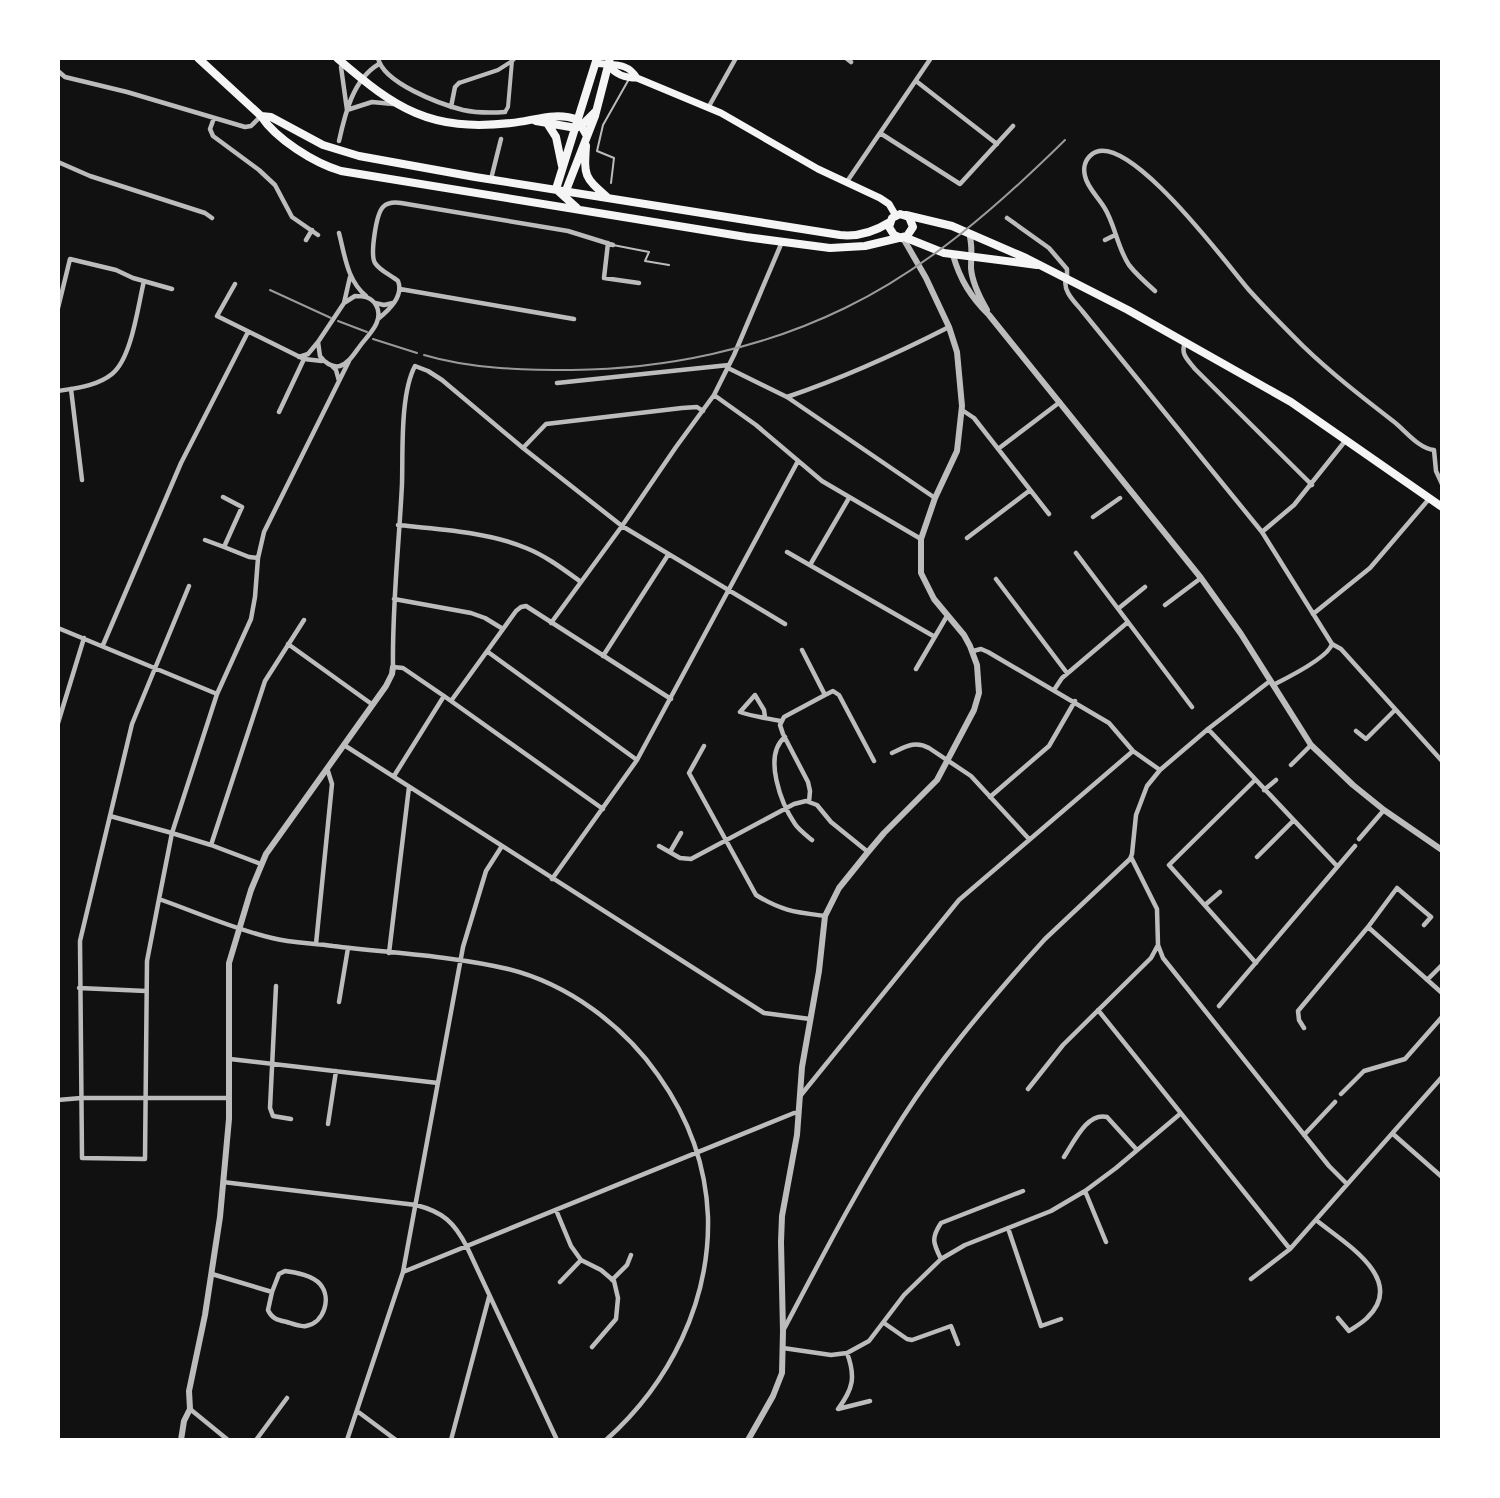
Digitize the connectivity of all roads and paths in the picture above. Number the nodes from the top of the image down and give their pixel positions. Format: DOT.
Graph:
graph roads {
  1 [pos="198,58"];
  2 [pos="735,58"];
  3 [pos="931,58"];
  4 [pos="513,60"];
  5 [pos="340,61"];
  6 [pos="379,61"];
  7 [pos="596,61"];
  8 [pos="609,62"];
  9 [pos="58,70"];
  10 [pos="634,78"];
  11 [pos="916,81"];
  12 [pos="459,83"];
  13 [pos="397,104"];
  14 [pos="451,106"];
  15 [pos="708,108"];
  16 [pos="347,110"];
  17 [pos="596,111"];
  18 [pos="505,112"];
  19 [pos="261,116"];
  20 [pos="213,118"];
  21 [pos="534,120"];
  22 [pos="547,123"];
  23 [pos="578,125"];
  24 [pos="1013,126"];
  25 [pos="880,133"];
  26 [pos="587,136"];
  27 [pos="501,139"];
  28 [pos="339,141"];
  29 [pos="997,144"];
  30 [pos="58,162"];
  31 [pos="562,168"];
  32 [pos="491,178"];
  33 [pos="611,183"];
  34 [pos="846,183"];
  35 [pos="556,189"];
  36 [pos="565,193"];
  37 [pos="607,198"];
  38 [pos="554,204"];
  39 [pos="579,209"];
  40 [pos="905,215"];
  41 [pos="212,218"];
  42 [pos="1007,218"];
  43 [pos="893,219"];
  44 [pos="312,230"];
  45 [pos="339,233"];
  46 [pos="969,233"];
  47 [pos="318,235"];
  48 [pos="1115,235"];
  49 [pos="903,238"];
  50 [pos="306,240"];
  51 [pos="1105,240"];
  52 [pos="782,243"];
  53 [pos="611,244"];
  54 [pos="953,255"];
  55 [pos="972,257"];
  56 [pos="669,265"];
  57 [pos="1038,265"];
  58 [pos="350,277"];
  59 [pos="1067,279"];
  60 [pos="144,281"];
  61 [pos="639,283"];
  62 [pos="235,284"];
  63 [pos="172,289"];
  64 [pos="400,289"];
  65 [pos="1155,291"];
  66 [pos="368,298"];
  67 [pos="373,302"];
  68 [pos="344,303"];
  69 [pos="393,303"];
  70 [pos="58,308"];
  71 [pos="989,315"];
  72 [pos="378,319"];
  73 [pos="574,320"];
  74 [pos="949,327"];
  75 [pos="248,332"];
  76 [pos="318,342"];
  77 [pos="1186,342"];
  78 [pos="302,358"];
  79 [pos="323,361"];
  80 [pos="349,361"];
  81 [pos="332,366"];
  82 [pos="728,366"];
  83 [pos="339,381"];
  84 [pos="557,383"];
  85 [pos="70,389"];
  86 [pos="58,391"];
  87 [pos="714,395"];
  88 [pos="787,397"];
  89 [pos="1060,402"];
  90 [pos="962,410"];
  91 [pos="703,411"];
  92 [pos="279,412"];
  93 [pos="1346,440"];
  94 [pos="1440,446"];
  95 [pos="523,448"];
  96 [pos="998,448"];
  97 [pos="1434,450"];
  98 [pos="798,461"];
  99 [pos="82,480"];
  100 [pos="1442,484"];
  101 [pos="1312,485"];
  102 [pos="1029,491"];
  103 [pos="223,497"];
  104 [pos="849,498"];
  105 [pos="935,498"];
  106 [pos="1120,498"];
  107 [pos="1429,499"];
  108 [pos="1442,507"];
  109 [pos="1049,514"];
  110 [pos="1093,517"];
  111 [pos="398,525"];
  112 [pos="622,526"];
  113 [pos="1262,532"];
  114 [pos="967,538"];
  115 [pos="921,539"];
  116 [pos="205,540"];
  117 [pos="224,547"];
  118 [pos="787,552"];
  119 [pos="1076,553"];
  120 [pos="668,555"];
  121 [pos="258,558"];
  122 [pos="810,565"];
  123 [pos="1201,578"];
  124 [pos="996,579"];
  125 [pos="581,582"];
  126 [pos="189,586"];
  127 [pos="1145,587"];
  128 [pos="729,591"];
  129 [pos="394,599"];
  130 [pos="1165,605"];
  131 [pos="1119,608"];
  132 [pos="1313,614"];
  133 [pos="947,616"];
  134 [pos="304,620"];
  135 [pos="1128,622"];
  136 [pos="551,623"];
  137 [pos="785,624"];
  138 [pos="58,628"];
  139 [pos="503,630"];
  140 [pos="934,637"];
  141 [pos="84,638"];
  142 [pos="288,644"];
  143 [pos="1332,644"];
  144 [pos="103,645"];
  145 [pos="802,650"];
  146 [pos="973,651"];
  147 [pos="488,652"];
  148 [pos="603,656"];
  149 [pos="155,667"];
  150 [pos="393,667"];
  151 [pos="916,669"];
  152 [pos="1067,673"];
  153 [pos="1271,683"];
  154 [pos="1054,690"];
  155 [pos="217,694"];
  156 [pos="825,695"];
  157 [pos="444,696"];
  158 [pos="672,699"];
  159 [pos="451,701"];
  160 [pos="1075,701"];
  161 [pos="373,705"];
  162 [pos="1192,707"];
  163 [pos="1395,711"];
  164 [pos="765,717"];
  165 [pos="780,722"];
  166 [pos="58,723"];
  167 [pos="1208,729"];
  168 [pos="1356,731"];
  169 [pos="784,737"];
  170 [pos="344,745"];
  171 [pos="1311,745"];
  172 [pos="704,746"];
  173 [pos="1133,751"];
  174 [pos="892,753"];
  175 [pos="637,760"];
  176 [pos="948,760"];
  177 [pos="874,761"];
  178 [pos="1442,761"];
  179 [pos="1291,765"];
  180 [pos="327,768"];
  181 [pos="1160,770"];
  182 [pos="394,776"];
  183 [pos="1255,780"];
  184 [pos="1276,780"];
  185 [pos="409,787"];
  186 [pos="1264,790"];
  187 [pos="990,797"];
  188 [pos="809,802"];
  189 [pos="603,809"];
  190 [pos="786,809"];
  191 [pos="1384,810"];
  192 [pos="110,816"];
  193 [pos="1293,821"];
  194 [pos="173,833"];
  195 [pos="681,833"];
  196 [pos="1029,839"];
  197 [pos="1359,839"];
  198 [pos="727,840"];
  199 [pos="812,840"];
  200 [pos="211,845"];
  201 [pos="502,846"];
  202 [pos="659,846"];
  203 [pos="1355,846"];
  204 [pos="1442,850"];
  205 [pos="670,852"];
  206 [pos="868,852"];
  207 [pos="1131,857"];
  208 [pos="1257,857"];
  209 [pos="261,864"];
  210 [pos="1337,866"];
  211 [pos="552,879"];
  212 [pos="1220,892"];
  213 [pos="159,900"];
  214 [pos="1206,906"];
  215 [pos="825,916"];
  216 [pos="1424,925"];
  217 [pos="239,927"];
  218 [pos="1368,927"];
  219 [pos="316,944"];
  220 [pos="1158,945"];
  221 [pos="348,948"];
  222 [pos="389,952"];
  223 [pos="461,962"];
  224 [pos="1256,963"];
  225 [pos="1442,965"];
  226 [pos="1427,980"];
  227 [pos="276,986"];
  228 [pos="79,988"];
  229 [pos="146,991"];
  230 [pos="1442,993"];
  231 [pos="339,1002"];
  232 [pos="1219,1006"];
  233 [pos="1098,1010"];
  234 [pos="1442,1017"];
  235 [pos="810,1019"];
  236 [pos="1304,1028"];
  237 [pos="230,1059"];
  238 [pos="272,1064"];
  239 [pos="336,1071"];
  240 [pos="1442,1077"];
  241 [pos="438,1083"];
  242 [pos="1028,1089"];
  243 [pos="1341,1094"];
  244 [pos="800,1096"];
  245 [pos="81,1098"];
  246 [pos="146,1098"];
  247 [pos="229,1098"];
  248 [pos="58,1100"];
  249 [pos="1335,1102"];
  250 [pos="799,1113"];
  251 [pos="1180,1114"];
  252 [pos="291,1119"];
  253 [pos="328,1124"];
  254 [pos="1393,1134"];
  255 [pos="1304,1135"];
  256 [pos="1137,1150"];
  257 [pos="697,1153"];
  258 [pos="1064,1156"];
  259 [pos="1442,1177"];
  260 [pos="223,1182"];
  261 [pos="1347,1184"];
  262 [pos="1023,1191"];
  263 [pos="1085,1191"];
  264 [pos="416,1205"];
  265 [pos="556,1210"];
  266 [pos="1316,1220"];
  267 [pos="1008,1228"];
  268 [pos="1106,1242"];
  269 [pos="467,1247"];
  270 [pos="1290,1249"];
  271 [pos="631,1255"];
  272 [pos="941,1259"];
  273 [pos="581,1260"];
  274 [pos="403,1272"];
  275 [pos="212,1275"];
  276 [pos="1251,1279"];
  277 [pos="612,1280"];
  278 [pos="560,1282"];
  279 [pos="272,1292"];
  280 [pos="489,1296"];
  281 [pos="1338,1318"];
  282 [pos="1061,1319"];
  283 [pos="884,1323"];
  284 [pos="783,1331"];
  285 [pos="958,1344"];
  286 [pos="592,1347"];
  287 [pos="783,1348"];
  288 [pos="847,1353"];
  289 [pos="287,1398"];
  290 [pos="870,1401"];
  291 [pos="190,1409"];
  292 [pos="357,1411"];
  293 [pos="181,1440"];
  294 [pos="228,1440"];
  295 [pos="256,1440"];
  296 [pos="347,1440"];
  297 [pos="396,1440"];
  298 [pos="451,1440"];
  299 [pos="557,1440"];
  300 [pos="606,1440"];
  301 [pos="748,1440"];
  1 -- 19 [label="main road"];
  2 -- 15 [label="street"];
  3 -- 11 [label="street"];
  4 -- 12 [label="street"];
  4 -- 18 [label="street"];
  5 -- 13 [label="main road"];
  5 -- 16 [label="street"];
  6 -- 14 [label="street"];
  6 -- 16 [label="street"];
  7 -- 8 [label="main road"];
  7 -- 23 [label="main road"];
  8 -- 10 [label="main road"];
  8 -- 17 [label="main road"];
  9 -- 20 [label="street"];
  10 -- 15 [label="main road"];
  10 -- 33 [label="lane"];
  11 -- 25 [label="street"];
  11 -- 29 [label="street"];
  12 -- 14 [label="street"];
  13 -- 16 [label="street"];
  13 -- 21 [label="main road"];
  14 -- 18 [label="street"];
  15 -- 34 [label="main road"];
  16 -- 28 [label="street"];
  17 -- 23 [label="main road"];
  17 -- 26 [label="main road"];
  19 -- 20 [label="street"];
  19 -- 32 [label="main road"];
  19 -- 38 [label="main road"];
  20 -- 44 [label="street"];
  21 -- 22 [label="main road"];
  21 -- 23 [label="main road"];
  22 -- 23 [label="main road"];
  22 -- 31 [label="main road"];
  23 -- 26 [label="main road"];
  23 -- 31 [label="main road"];
  24 -- 29 [label="street"];
  25 -- 29 [label="street"];
  25 -- 34 [label="street"];
  26 -- 36 [label="main road"];
  26 -- 37 [label="main road"];
  27 -- 32 [label="street"];
  30 -- 41 [label="street"];
  31 -- 35 [label="main road"];
  32 -- 35 [label="main road"];
  34 -- 43 [label="main road"];
  35 -- 36 [label="main road"];
  36 -- 37 [label="main road"];
  36 -- 38 [label="main road"];
  36 -- 39 [label="main road"];
  37 -- 43 [label="main road"];
  38 -- 39 [label="main road"];
  39 -- 52 [label="main road"];
  40 -- 43 [label="main road"];
  40 -- 46 [label="main road"];
  40 -- 49 [label="main road"];
  42 -- 59 [label="street"];
  43 -- 49 [label="main road"];
  44 -- 47 [label="street"];
  44 -- 50 [label="street"];
  45 -- 58 [label="street"];
  46 -- 55 [label="street"];
  46 -- 57 [label="main road"];
  48 -- 51 [label="street"];
  48 -- 65 [label="street"];
  48 -- 97 [label="street"];
  49 -- 52 [label="main road"];
  49 -- 54 [label="main road"];
  49 -- 74 [label="street"];
  52 -- 82 [label="street"];
  53 -- 56 [label="lane"];
  53 -- 61 [label="street"];
  53 -- 64 [label="street"];
  54 -- 55 [label="main road"];
  54 -- 71 [label="street"];
  55 -- 57 [label="main road"];
  55 -- 71 [label="street"];
  57 -- 59 [label="main road"];
  58 -- 66 [label="street"];
  58 -- 68 [label="street"];
  59 -- 77 [label="main road"];
  59 -- 113 [label="street"];
  60 -- 63 [label="street"];
  60 -- 70 [label="street"];
  60 -- 85 [label="street"];
  62 -- 75 [label="street"];
  64 -- 69 [label="street"];
  64 -- 73 [label="street"];
  66 -- 67 [label="street"];
  66 -- 68 [label="street"];
  67 -- 69 [label="street"];
  67 -- 72 [label="street"];
  68 -- 76 [label="street"];
  69 -- 72 [label="street"];
  71 -- 89 [label="street"];
  72 -- 80 [label="street"];
  74 -- 88 [label="street"];
  74 -- 90 [label="street"];
  75 -- 78 [label="street"];
  75 -- 144 [label="street"];
  76 -- 78 [label="street"];
  76 -- 79 [label="street"];
  77 -- 93 [label="main road"];
  77 -- 101 [label="street"];
  78 -- 79 [label="street"];
  78 -- 92 [label="street"];
  79 -- 81 [label="street"];
  80 -- 81 [label="street"];
  80 -- 83 [label="street"];
  81 -- 83 [label="street"];
  82 -- 84 [label="street"];
  82 -- 87 [label="street"];
  82 -- 88 [label="street"];
  83 -- 121 [label="street"];
  85 -- 86 [label="street"];
  85 -- 99 [label="street"];
  87 -- 91 [label="street"];
  87 -- 98 [label="street"];
  88 -- 105 [label="street"];
  89 -- 96 [label="street"];
  89 -- 123 [label="street"];
  90 -- 96 [label="street"];
  90 -- 105 [label="street"];
  91 -- 95 [label="street"];
  91 -- 112 [label="street"];
  93 -- 101 [label="street"];
  93 -- 107 [label="main road"];
  94 -- 97 [label="street"];
  95 -- 111 [label="street"];
  95 -- 112 [label="street"];
  96 -- 102 [label="street"];
  97 -- 100 [label="street"];
  98 -- 104 [label="street"];
  98 -- 128 [label="street"];
  101 -- 113 [label="street"];
  102 -- 109 [label="street"];
  102 -- 114 [label="street"];
  103 -- 117 [label="street"];
  104 -- 115 [label="street"];
  104 -- 122 [label="street"];
  105 -- 115 [label="street"];
  106 -- 110 [label="street"];
  107 -- 108 [label="main road"];
  107 -- 132 [label="street"];
  111 -- 125 [label="street"];
  111 -- 129 [label="street"];
  112 -- 120 [label="street"];
  112 -- 125 [label="street"];
  113 -- 132 [label="street"];
  115 -- 133 [label="street"];
  116 -- 117 [label="street"];
  117 -- 121 [label="street"];
  118 -- 122 [label="street"];
  119 -- 131 [label="street"];
  120 -- 128 [label="street"];
  120 -- 148 [label="street"];
  121 -- 155 [label="street"];
  122 -- 140 [label="street"];
  123 -- 130 [label="street"];
  123 -- 153 [label="street"];
  124 -- 152 [label="street"];
  125 -- 136 [label="street"];
  126 -- 149 [label="street"];
  127 -- 131 [label="street"];
  128 -- 137 [label="street"];
  128 -- 158 [label="street"];
  129 -- 139 [label="street"];
  129 -- 150 [label="street"];
  131 -- 135 [label="street"];
  132 -- 143 [label="street"];
  133 -- 140 [label="street"];
  133 -- 146 [label="street"];
  134 -- 142 [label="street"];
  135 -- 152 [label="street"];
  135 -- 162 [label="street"];
  136 -- 139 [label="street"];
  136 -- 148 [label="street"];
  138 -- 141 [label="street"];
  139 -- 147 [label="street"];
  140 -- 151 [label="street"];
  141 -- 144 [label="street"];
  141 -- 166 [label="street"];
  142 -- 161 [label="street"];
  142 -- 200 [label="street"];
  143 -- 153 [label="street"];
  143 -- 163 [label="street"];
  144 -- 149 [label="street"];
  145 -- 156 [label="street"];
  146 -- 154 [label="street"];
  146 -- 176 [label="street"];
  147 -- 159 [label="street"];
  147 -- 175 [label="street"];
  148 -- 158 [label="street"];
  149 -- 155 [label="street"];
  149 -- 192 [label="street"];
  150 -- 157 [label="street"];
  150 -- 161 [label="street"];
  152 -- 154 [label="street"];
  153 -- 167 [label="street"];
  153 -- 171 [label="street"];
  154 -- 160 [label="street"];
  155 -- 194 [label="street"];
  156 -- 165 [label="street"];
  156 -- 177 [label="street"];
  157 -- 159 [label="street"];
  157 -- 182 [label="street"];
  158 -- 175 [label="street"];
  159 -- 189 [label="street"];
  160 -- 173 [label="street"];
  160 -- 187 [label="street"];
  161 -- 170 [label="street"];
  163 -- 168 [label="street"];
  163 -- 178 [label="street"];
  164 -- 164 [label="street"];
  164 -- 165 [label="street"];
  165 -- 169 [label="street"];
  167 -- 181 [label="street"];
  167 -- 183 [label="street"];
  169 -- 188 [label="street"];
  169 -- 190 [label="street"];
  170 -- 180 [label="street"];
  170 -- 182 [label="street"];
  171 -- 179 [label="street"];
  171 -- 191 [label="street"];
  172 -- 198 [label="street"];
  173 -- 181 [label="street"];
  173 -- 196 [label="street"];
  174 -- 176 [label="street"];
  175 -- 189 [label="street"];
  176 -- 187 [label="street"];
  176 -- 206 [label="street"];
  180 -- 209 [label="street"];
  180 -- 219 [label="street"];
  181 -- 207 [label="street"];
  182 -- 185 [label="street"];
  183 -- 186 [label="street"];
  183 -- 214 [label="street"];
  184 -- 186 [label="street"];
  185 -- 201 [label="street"];
  185 -- 222 [label="street"];
  186 -- 193 [label="street"];
  187 -- 196 [label="street"];
  188 -- 190 [label="street"];
  188 -- 206 [label="street"];
  189 -- 211 [label="street"];
  190 -- 198 [label="street"];
  190 -- 199 [label="street"];
  191 -- 197 [label="street"];
  191 -- 204 [label="street"];
  192 -- 194 [label="street"];
  192 -- 228 [label="street"];
  193 -- 208 [label="street"];
  193 -- 210 [label="street"];
  194 -- 200 [label="street"];
  194 -- 213 [label="street"];
  195 -- 205 [label="street"];
  196 -- 244 [label="street"];
  198 -- 205 [label="street"];
  198 -- 215 [label="street"];
  200 -- 209 [label="street"];
  201 -- 211 [label="street"];
  201 -- 223 [label="street"];
  202 -- 205 [label="street"];
  203 -- 210 [label="street"];
  206 -- 215 [label="street"];
  207 -- 220 [label="street"];
  207 -- 284 [label="street"];
  209 -- 217 [label="street"];
  210 -- 224 [label="street"];
  211 -- 235 [label="street"];
  212 -- 214 [label="street"];
  213 -- 217 [label="street"];
  213 -- 229 [label="street"];
  214 -- 224 [label="street"];
  215 -- 235 [label="street"];
  216 -- 218 [label="street"];
  217 -- 219 [label="street"];
  217 -- 237 [label="street"];
  218 -- 226 [label="street"];
  218 -- 236 [label="street"];
  219 -- 221 [label="street"];
  220 -- 233 [label="street"];
  220 -- 255 [label="street"];
  221 -- 222 [label="street"];
  221 -- 231 [label="street"];
  222 -- 223 [label="street"];
  223 -- 241 [label="street"];
  223 -- 257 [label="street"];
  224 -- 232 [label="street"];
  225 -- 226 [label="street"];
  226 -- 230 [label="street"];
  227 -- 238 [label="street"];
  228 -- 229 [label="street"];
  228 -- 245 [label="street"];
  229 -- 246 [label="street"];
  233 -- 242 [label="street"];
  233 -- 251 [label="street"];
  234 -- 243 [label="street"];
  235 -- 244 [label="street"];
  237 -- 238 [label="street"];
  237 -- 247 [label="street"];
  238 -- 239 [label="street"];
  238 -- 252 [label="street"];
  239 -- 241 [label="street"];
  239 -- 253 [label="street"];
  240 -- 254 [label="street"];
  241 -- 264 [label="street"];
  244 -- 250 [label="street"];
  245 -- 246 [label="street"];
  245 -- 246 [label="street"];
  245 -- 248 [label="street"];
  246 -- 247 [label="street"];
  247 -- 260 [label="street"];
  249 -- 255 [label="street"];
  250 -- 257 [label="street"];
  250 -- 284 [label="street"];
  251 -- 256 [label="street"];
  251 -- 270 [label="street"];
  254 -- 259 [label="street"];
  254 -- 261 [label="street"];
  255 -- 261 [label="street"];
  256 -- 258 [label="street"];
  256 -- 263 [label="street"];
  257 -- 265 [label="street"];
  257 -- 300 [label="street"];
  260 -- 264 [label="street"];
  260 -- 275 [label="street"];
  261 -- 266 [label="street"];
  262 -- 272 [label="street"];
  263 -- 267 [label="street"];
  263 -- 268 [label="street"];
  264 -- 269 [label="street"];
  264 -- 274 [label="street"];
  265 -- 269 [label="street"];
  265 -- 273 [label="street"];
  266 -- 270 [label="street"];
  266 -- 281 [label="street"];
  267 -- 272 [label="street"];
  267 -- 282 [label="street"];
  269 -- 274 [label="street"];
  269 -- 280 [label="street"];
  270 -- 276 [label="street"];
  271 -- 277 [label="street"];
  272 -- 283 [label="street"];
  273 -- 277 [label="street"];
  273 -- 278 [label="street"];
  274 -- 292 [label="street"];
  275 -- 279 [label="street"];
  275 -- 291 [label="street"];
  277 -- 286 [label="street"];
  279 -- 279 [label="street"];
  280 -- 298 [label="street"];
  280 -- 299 [label="street"];
  283 -- 285 [label="street"];
  283 -- 288 [label="street"];
  284 -- 287 [label="street"];
  287 -- 288 [label="street"];
  287 -- 301 [label="street"];
  288 -- 290 [label="street"];
  289 -- 295 [label="street"];
  291 -- 293 [label="street"];
  291 -- 294 [label="street"];
  292 -- 296 [label="street"];
  292 -- 297 [label="street"];
}
